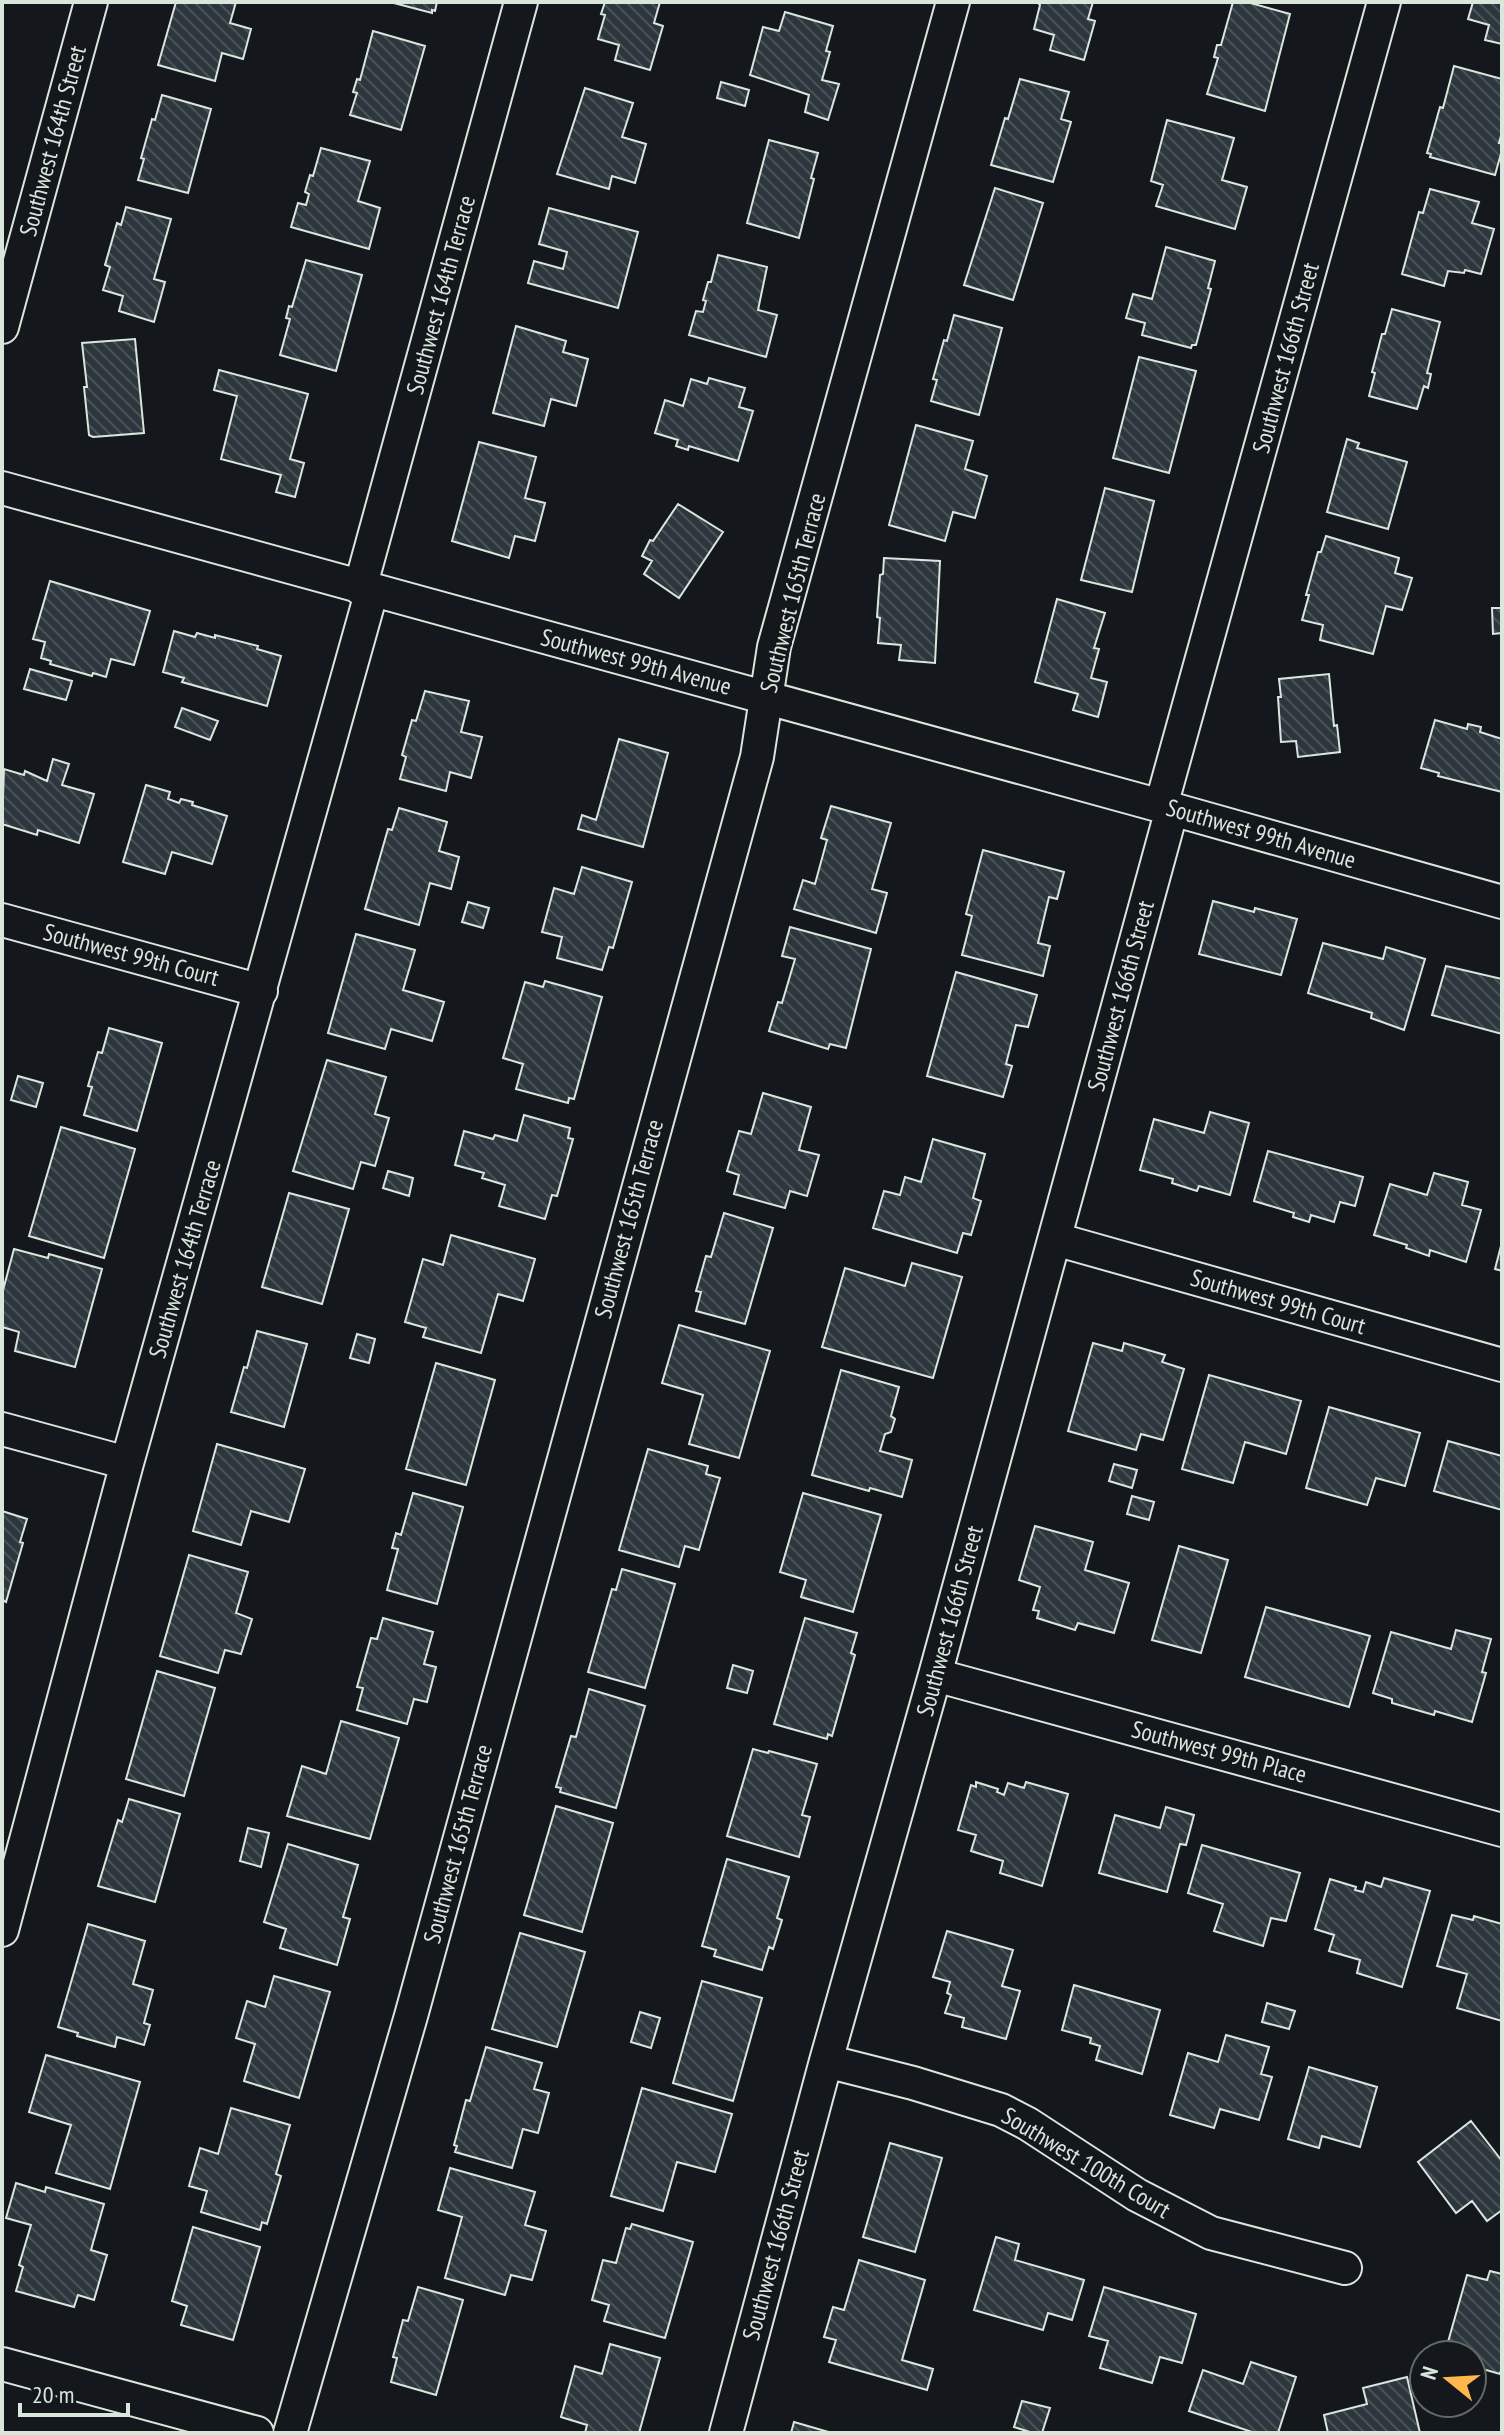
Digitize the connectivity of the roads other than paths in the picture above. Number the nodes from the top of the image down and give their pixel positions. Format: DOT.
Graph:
graph roads {
  1 [pos="91,2"];
  2 [pos="521,2"];
  3 [pos="953,2"];
  4 [pos="1384,2"];
  5 [pos="2,327"];
  6 [pos="2,488"];
  7 [pos="366,589"];
  8 [pos="766,698"];
  9 [pos="1166,807"];
  10 [pos="1502,902"];
  11 [pos="2,920"];
  12 [pos="261,991"];
  13 [pos="1055,1239"];
  14 [pos="1502,1365"];
  15 [pos="2,1429"];
  16 [pos="127,1463"];
  17 [pos="935,1675"];
  18 [pos="1502,1830"];
  19 [pos="2,1930"];
  20 [pos="826,2061"];
  21 [pos="1345,2268"];
  22 [pos="2,2364"];
  23 [pos="257,2433"];
  24 [pos="290,2433"];
  25 [pos="726,2433"];
  1 -- 5 [label="street, Southwest 164th Street"];
  2 -- 7 [label="street, Southwest 164th Terrace"];
  3 -- 8 [label="street, Southwest 165th Terrace"];
  4 -- 9 [label="street, Southwest 166th Street"];
  6 -- 7 [label="street, Southwest 99th Avenue"];
  7 -- 8 [label="street, Southwest 99th Avenue"];
  7 -- 12 [label="street, Southwest 164th Terrace"];
  8 -- 9 [label="street, Southwest 99th Avenue"];
  8 -- 24 [label="street, Southwest 165th Terrace"];
  9 -- 10 [label="street, Southwest 99th Avenue"];
  9 -- 13 [label="street, Southwest 166th Street"];
  11 -- 12 [label="street, Southwest 99th Court"];
  12 -- 16 [label="street, Southwest 164th Terrace"];
  13 -- 14 [label="street, Southwest 99th Court"];
  13 -- 17 [label="street, Southwest 166th Street"];
  15 -- 16 [label="street"];
  16 -- 19 [label="street, Southwest 164th Terrace"];
  17 -- 18 [label="street, Southwest 99th Place"];
  17 -- 20 [label="street, Southwest 166th Street"];
  20 -- 21 [label="street, Southwest 100th Court"];
  20 -- 25 [label="street, Southwest 166th Street"];
  22 -- 23 [label="street"];
}
